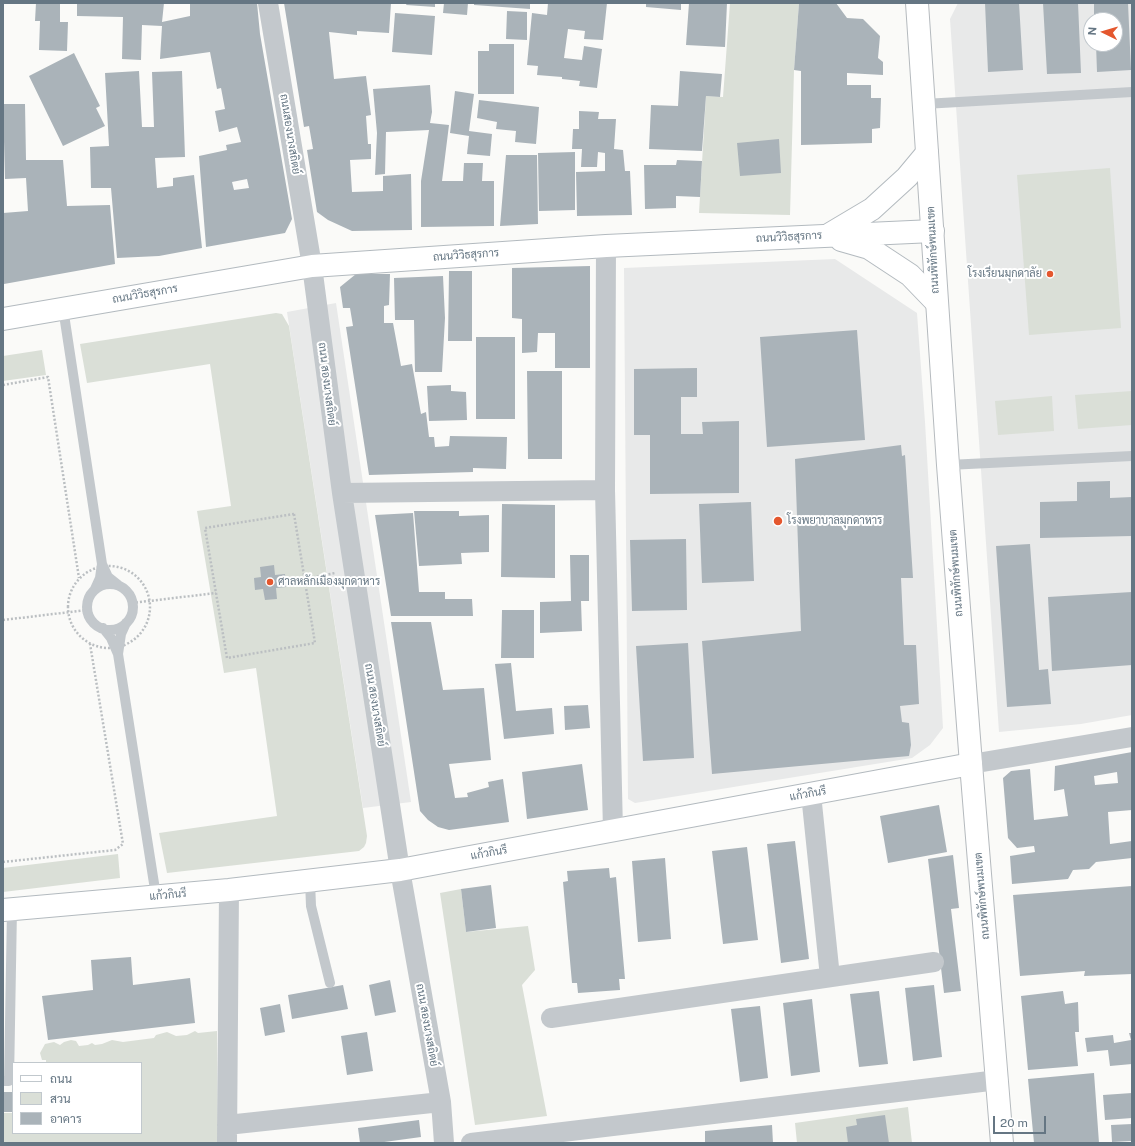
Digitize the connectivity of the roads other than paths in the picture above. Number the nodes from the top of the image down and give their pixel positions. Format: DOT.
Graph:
graph roads {
  1 [pos="268,3"];
  2 [pos="917,3"];
  3 [pos="1132,92"];
  4 [pos="924,104"];
  5 [pos="927,153"];
  6 [pos="933,231"];
  7 [pos="827,235"];
  8 [pos="606,246"];
  9 [pos="312,266"];
  10 [pos="936,302"];
  11 [pos="63,308"];
  12 [pos="3,319"];
  13 [pos="1132,456"];
  14 [pos="948,465"];
  15 [pos="604,490"];
  16 [pos="342,493"];
  17 [pos="102,565"];
  18 [pos="118,585"];
  19 [pos="95,589"];
  20 [pos="126,623"];
  21 [pos="103,628"];
  22 [pos="117,650"];
  23 [pos="1132,738"];
  24 [pos="971,764"];
  25 [pos="810,794"];
  26 [pos="613,831"];
  27 [pos="400,870"];
  28 [pos="310,881"];
  29 [pos="229,890"];
  30 [pos="156,896"];
  31 [pos="8,910"];
  32 [pos="934,962"];
  33 [pos="830,977"];
  34 [pos="330,983"];
  35 [pos="551,1018"];
  36 [pos="998,1080"];
  37 [pos="3,1081"];
  38 [pos="441,1102"];
  39 [pos="227,1134"];
  40 [pos="444,1143"];
  41 [pos="471,1143"];
  42 [pos="1002,1143"];
  1 -- 9 [label="street, ถนนสองนางสถิตย์"];
  2 -- 4 [label="main road, ถนนพิทักษ์พนมเขต"];
  3 -- 4 [label="lane"];
  4 -- 5 [label="main road, ถนนพิทักษ์พนมเขต"];
  5 -- 6 [label="main road, ถนนพิทักษ์พนมเขต"];
  5 -- 7 [label="main road"];
  6 -- 7 [label="main road, ถนนวิวิธสุรการ"];
  6 -- 10 [label="main road, ถนนพิทักษ์พนมเขต"];
  7 -- 8 [label="main road, ถนนวิวิธสุรการ"];
  7 -- 10 [label="main road"];
  8 -- 9 [label="main road, ถนนวิวิธสุรการ"];
  8 -- 15 [label="street"];
  9 -- 11 [label="main road, ถนนวิวิธสุรการ"];
  9 -- 16 [label="street, ถนน สองนางสถิตย์"];
  10 -- 14 [label="main road, ถนนพิทักษ์พนมเขต"];
  11 -- 12 [label="main road, ถนนวิวิธสุรการ"];
  11 -- 17 [label="lane"];
  13 -- 14 [label="lane"];
  14 -- 24 [label="main road, ถนนพิทักษ์พนมเขต"];
  15 -- 16 [label="street"];
  15 -- 26 [label="street"];
  16 -- 27 [label="street, ถนน สองนางสถิตย์"];
  17 -- 18 [label="lane"];
  17 -- 19 [label="lane"];
  18 -- 19 [label="lane"];
  18 -- 20 [label="lane"];
  19 -- 21 [label="lane"];
  20 -- 21 [label="lane"];
  20 -- 22 [label="lane"];
  21 -- 22 [label="lane"];
  22 -- 30 [label="lane"];
  23 -- 24 [label="street"];
  24 -- 25 [label="main road, แก้วกินรี"];
  24 -- 36 [label="main road, ถนนพิทักษ์พนมเขต"];
  25 -- 26 [label="main road, แก้วกินรี"];
  25 -- 33 [label="street"];
  26 -- 27 [label="main road, แก้วกินรี"];
  27 -- 28 [label="main road, แก้วกินรี"];
  27 -- 38 [label="street, ถนน สองนางสถิตย์"];
  28 -- 29 [label="main road, แก้วกินรี"];
  28 -- 34 [label="lane"];
  29 -- 30 [label="main road, แก้วกินรี"];
  29 -- 39 [label="street"];
  30 -- 31 [label="main road, แก้วกินรี"];
  31 -- 37 [label="lane"];
  32 -- 33 [label="street"];
  33 -- 35 [label="street"];
  36 -- 41 [label="street"];
  36 -- 42 [label="main road, ถนนพิทักษ์พนมเขต"];
  38 -- 39 [label="street"];
  38 -- 40 [label="street, ถนน สองนางสถิตย์"];
}
